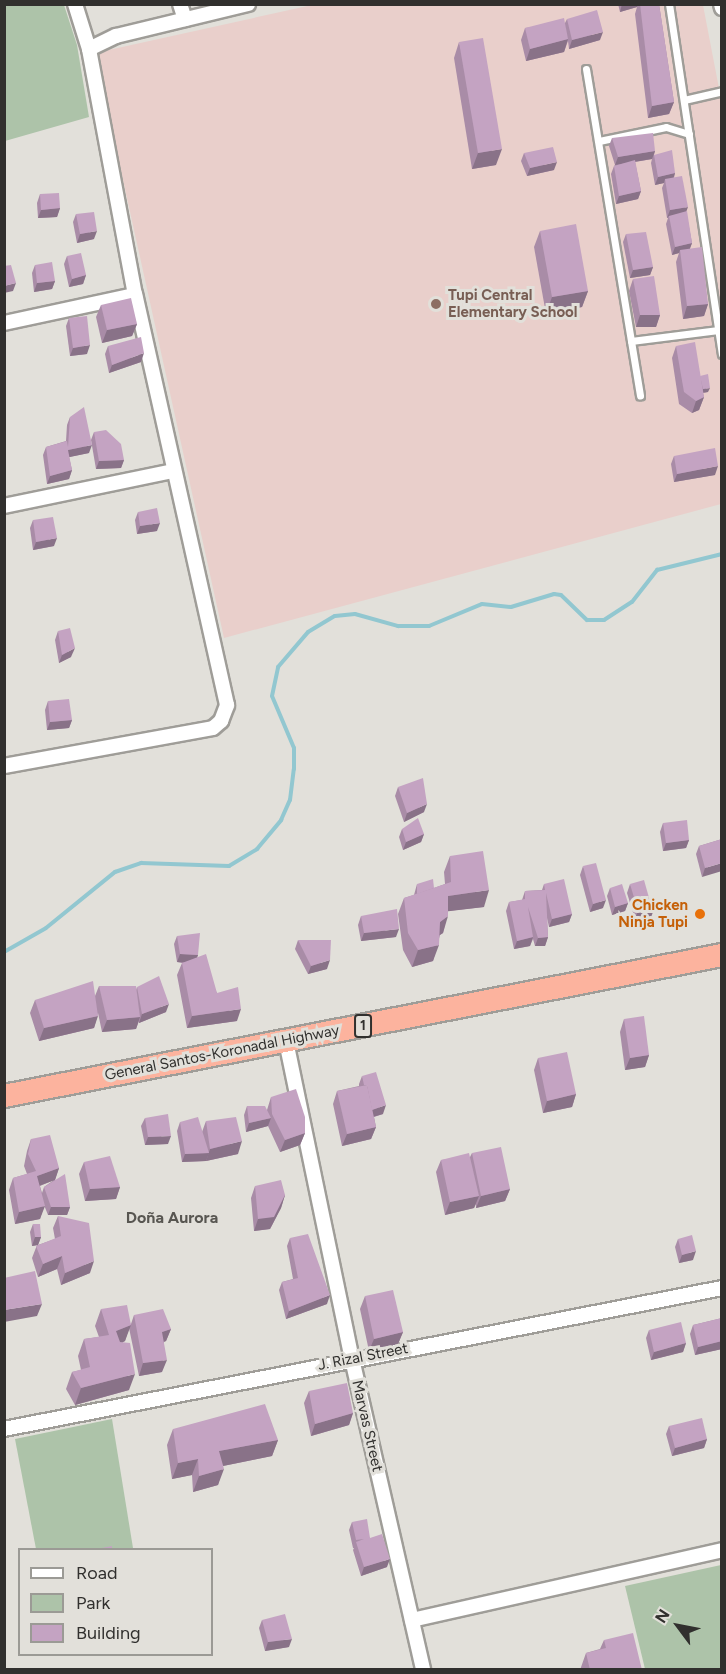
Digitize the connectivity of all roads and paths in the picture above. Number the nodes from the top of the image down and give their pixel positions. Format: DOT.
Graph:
graph roads {
  1 [pos="75,4"];
  2 [pos="180,4"];
  3 [pos="248,4"];
  4 [pos="669,4"];
  5 [pos="184,19"];
  6 [pos="89,50"];
  7 [pos="586,69"];
  8 [pos="722,91"];
  9 [pos="684,100"];
  10 [pos="689,134"];
  11 [pos="599,141"];
  12 [pos="135,295"];
  13 [pos="4,323"];
  14 [pos="718,330"];
  15 [pos="631,341"];
  16 [pos="722,354"];
  17 [pos="640,396"];
  18 [pos="173,471"];
  19 [pos="4,506"];
  20 [pos="4,766"];
  21 [pos="722,956"];
  22 [pos="286,1041"];
  23 [pos="4,1096"];
  24 [pos="722,1288"];
  25 [pos="352,1359"];
  26 [pos="4,1429"];
  27 [pos="722,1550"];
  28 [pos="412,1620"];
  29 [pos="423,1670"];
  1 -- 6 [label="street"];
  2 -- 5 [label="street"];
  3 -- 5 [label="street"];
  4 -- 9 [label="lane"];
  5 -- 6 [label="street"];
  6 -- 12 [label="street"];
  7 -- 11 [label="lane"];
  8 -- 9 [label="lane"];
  9 -- 10 [label="lane"];
  10 -- 11 [label="lane"];
  10 -- 14 [label="lane"];
  11 -- 15 [label="lane"];
  12 -- 13 [label="street"];
  12 -- 18 [label="street"];
  14 -- 15 [label="lane"];
  14 -- 16 [label="lane"];
  15 -- 17 [label="lane"];
  18 -- 19 [label="street"];
  18 -- 20 [label="street"];
  21 -- 22 [label="highway, General Santos-Koronadal Highway / 1"];
  22 -- 23 [label="highway, General Santos-Koronadal Highway / 1"];
  22 -- 25 [label="street, Marvas Street"];
  24 -- 25 [label="street, J. Rizal Street"];
  25 -- 26 [label="street, J. Rizal Street"];
  25 -- 28 [label="street, Marvas Street"];
  27 -- 28 [label="street"];
  28 -- 29 [label="street, Marvas Street"];
}
